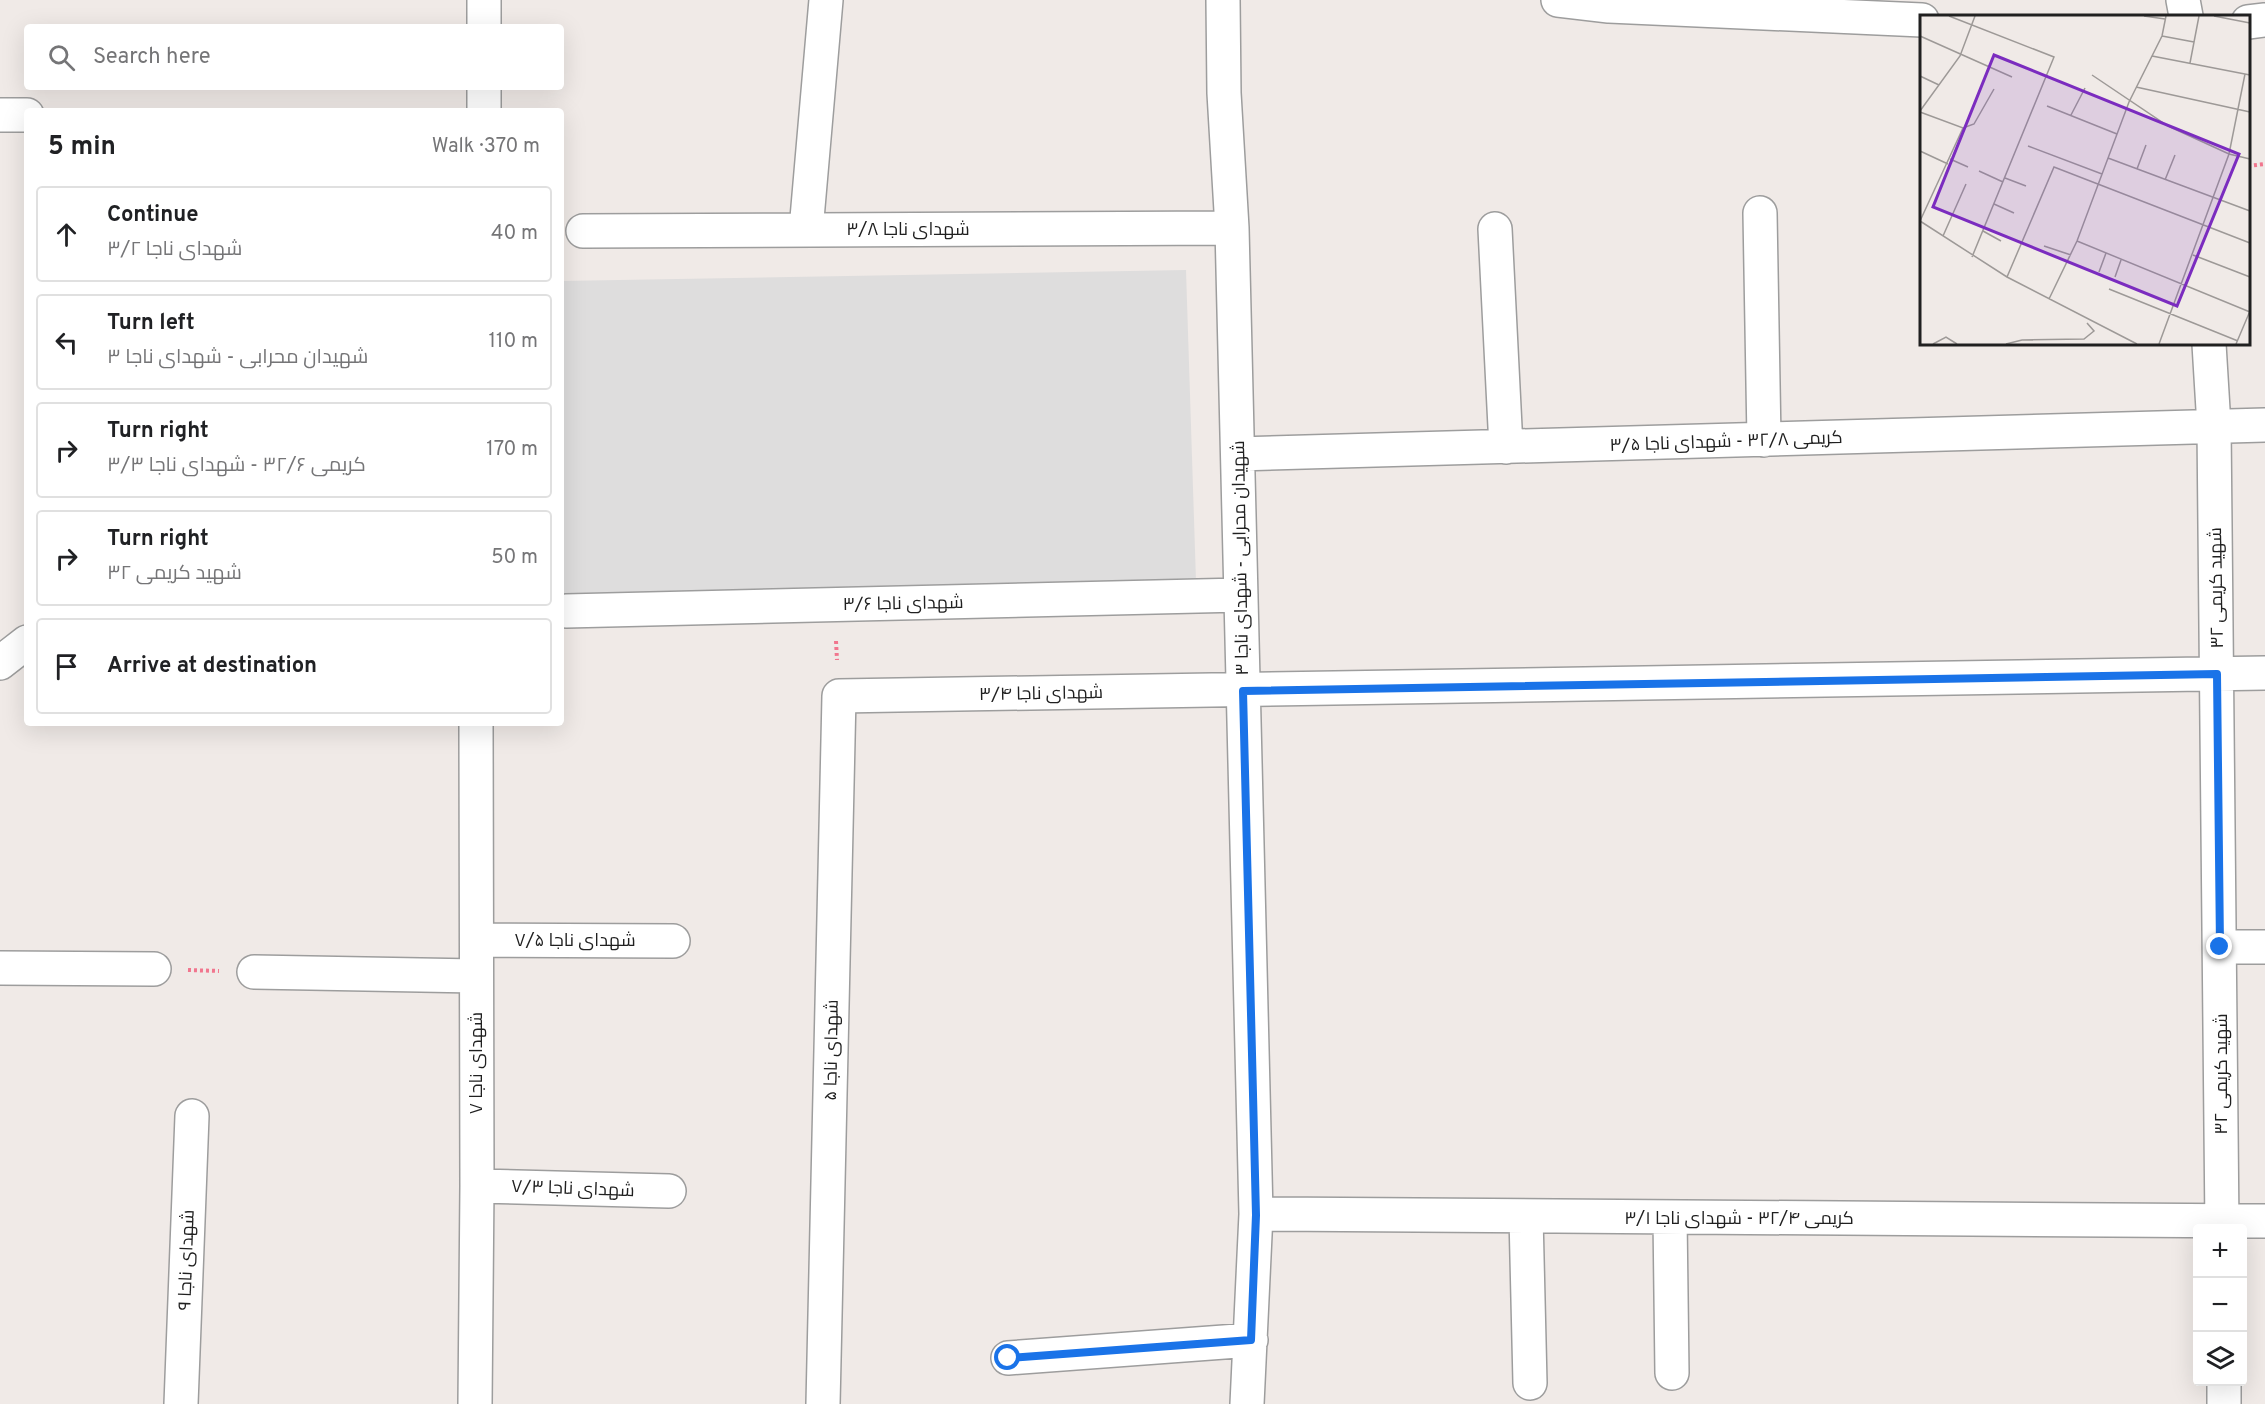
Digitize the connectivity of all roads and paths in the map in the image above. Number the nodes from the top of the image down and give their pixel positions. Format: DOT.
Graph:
graph roads {
  1 [pos="484,0"];
  2 [pos="826,0"];
  3 [pos="1223,0"];
  4 [pos="1558,0"];
  5 [pos="2183,0"];
  6 [pos="2186,15"];
  7 [pos="1920,20"];
  8 [pos="2265,20"];
  9 [pos="2250,22"];
  10 [pos="484,24"];
  11 [pos="484,90"];
  12 [pos="484,108"];
  13 [pos="0,115"];
  14 [pos="24,115"];
  15 [pos="2265,164"];
  16 [pos="2250,166"];
  17 [pos="1760,213"];
  18 [pos="1232,228"];
  19 [pos="1495,229"];
  20 [pos="806,230"];
  21 [pos="583,231"];
  22 [pos="2209,345"];
  23 [pos="2265,425"];
  24 [pos="2214,426"];
  25 [pos="1764,440"];
  26 [pos="1506,447"];
  27 [pos="1238,454"];
  28 [pos="1241,595"];
  29 [pos="833,604"];
  30 [pos="566,611"];
  31 [pos="24,644"];
  32 [pos="0,663"];
  33 [pos="2265,673"];
  34 [pos="2217,674"];
  35 [pos="1243,691"];
  36 [pos="839,696"];
  37 [pos="476,726"];
  38 [pos="477,940"];
  39 [pos="673,941"];
  40 [pos="2220,947"];
  41 [pos="2265,947"];
  42 [pos="0,968"];
  43 [pos="154,969"];
  44 [pos="254,972"];
  45 [pos="476,976"];
  46 [pos="192,1116"];
  47 [pos="477,1186"];
  48 [pos="669,1191"];
  49 [pos="1256,1215"];
  50 [pos="1526,1216"];
  51 [pos="1670,1217"];
  52 [pos="2265,1221"];
  53 [pos="2222,1224"];
  54 [pos="2233,1224"];
  55 [pos="2193,1225"];
  56 [pos="1251,1340"];
  57 [pos="1008,1358"];
  58 [pos="1672,1373"];
  59 [pos="1530,1383"];
  60 [pos="2223,1386"];
  61 [pos="181,1404"];
  62 [pos="476,1404"];
  63 [pos="822,1404"];
  64 [pos="1247,1404"];
  65 [pos="2224,1404"];
  1 -- 10 [label="street"];
  2 -- 20 [label="street"];
  3 -- 18 [label="street, شهیدان محرابی - شهدای ناجا ۳"];
  4 -- 7 [label="street"];
  5 -- 6 [label="street"];
  8 -- 9 [label="street"];
  11 -- 12 [label="street"];
  13 -- 14 [label="street"];
  15 -- 16 [label="path"];
  17 -- 25 [label="street"];
  18 -- 20 [label="street, شهدای ناجا ۳/۸"];
  18 -- 27 [label="street, شهیدان محرابی - شهدای ناجا ۳"];
  19 -- 26 [label="street"];
  20 -- 21 [label="street, شهدای ناجا ۳/۸"];
  22 -- 24 [label="street, شهید کریمی ۳۲"];
  23 -- 24 [label="street, کریمی ۳۲/۸ - شهدای ناجا ۳/۵"];
  24 -- 25 [label="street, کریمی ۳۲/۸ - شهدای ناجا ۳/۵"];
  24 -- 34 [label="street, شهید کریمی ۳۲"];
  25 -- 26 [label="street, کریمی ۳۲/۸ - شهدای ناجا ۳/۵"];
  26 -- 27 [label="street, کریمی ۳۲/۸ - شهدای ناجا ۳/۵"];
  27 -- 28 [label="street, شهیدان محرابی - شهدای ناجا ۳"];
  28 -- 29 [label="street, شهدای ناجا ۳/۶"];
  28 -- 35 [label="street, شهیدان محرابی - شهدای ناجا ۳"];
  29 -- 30 [label="street, شهدای ناجا ۳/۶"];
  29 -- 36 [label="path"];
  31 -- 32 [label="street"];
  33 -- 34 [label="street, شهدای ناجا ۳/۴"];
  34 -- 35 [label="street, شهدای ناجا ۳/۴"];
  34 -- 40 [label="street, شهید کریمی ۳۲"];
  35 -- 36 [label="street, شهدای ناجا ۳/۴"];
  35 -- 49 [label="street, شهیدان محرابی - شهدای ناجا ۳"];
  36 -- 63 [label="street, شهدای ناجا ۵"];
  37 -- 38 [label="street, شهدای ناجا ۷"];
  38 -- 39 [label="street, شهدای ناجا ۷/۵"];
  38 -- 45 [label="street, شهدای ناجا ۷"];
  40 -- 41 [label="street"];
  40 -- 53 [label="street, شهید کریمی ۳۲"];
  42 -- 43 [label="street"];
  43 -- 44 [label="path"];
  44 -- 45 [label="street"];
  45 -- 47 [label="street, شهدای ناجا ۷"];
  46 -- 61 [label="street, شهدای ناجا ۹"];
  47 -- 48 [label="street, شهدای ناجا ۷/۳"];
  47 -- 62 [label="street, شهدای ناجا ۷"];
  49 -- 50 [label="street, کریمی ۳۲/۴ - شهدای ناجا ۳/۱"];
  49 -- 56 [label="street, شهیدان محرابی - شهدای ناجا ۳"];
  50 -- 51 [label="street, کریمی ۳۲/۴ - شهدای ناجا ۳/۱"];
  50 -- 59 [label="street"];
  51 -- 55 [label="street, کریمی ۳۲/۴ - شهدای ناجا ۳/۱"];
  51 -- 58 [label="street"];
  52 -- 54 [label="street, کریمی ۳۲/۴ - شهدای ناجا ۳/۱"];
  56 -- 57 [label="street"];
  56 -- 64 [label="street, شهیدان محرابی - شهدای ناجا ۳"];
  60 -- 65 [label="street"];
}
